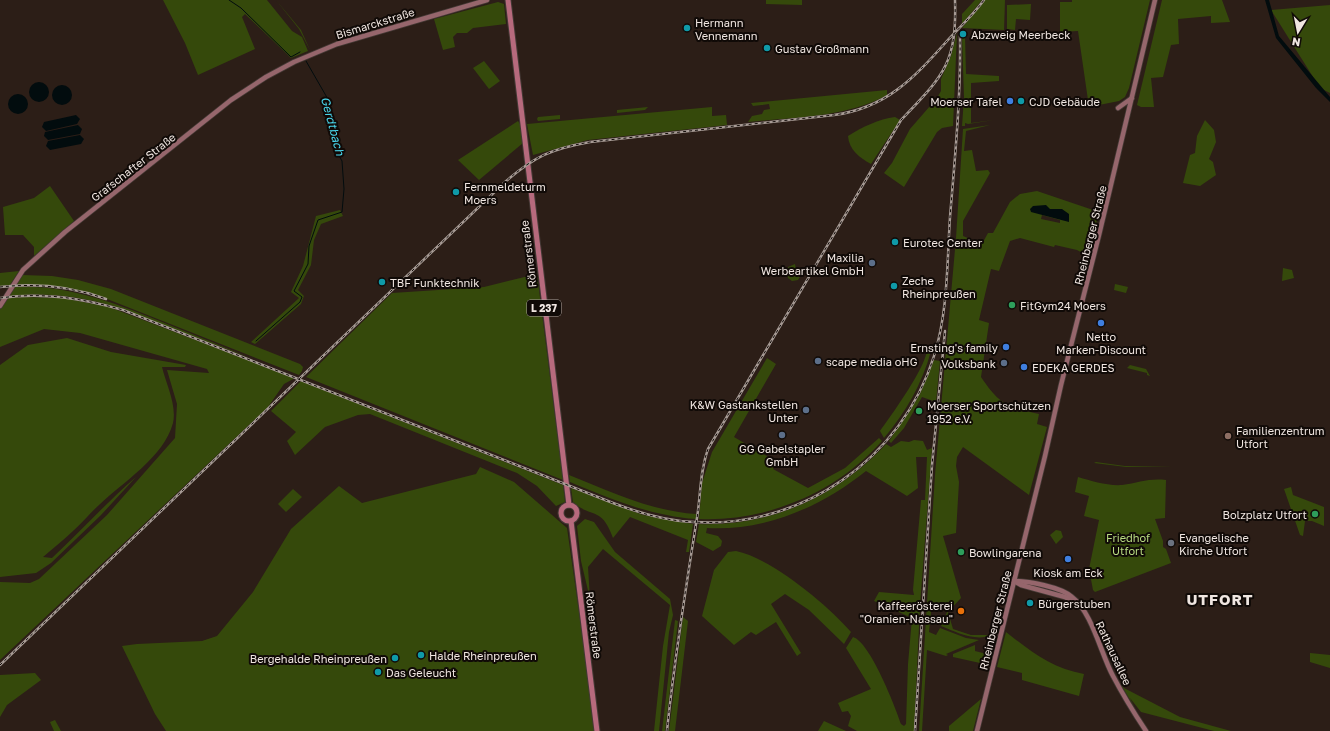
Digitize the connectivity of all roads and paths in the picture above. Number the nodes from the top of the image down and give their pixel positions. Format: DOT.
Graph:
graph roads {
  1 [pos="487,0"];
  2 [pos="508,0"];
  3 [pos="1155,0"];
  4 [pos="294,62"];
  5 [pos="1132,98"];
  6 [pos="1118,108"];
  7 [pos="0,306"];
  8 [pos="569,505"];
  9 [pos="571,522"];
  10 [pos="1014,581"];
  11 [pos="597,731"];
  12 [pos="977,731"];
  13 [pos="1146,731"];
  1 -- 4 [label="main road, Bismarckstraße"];
  2 -- 8 [label="main road, Römerstraße / L 237"];
  3 -- 5 [label="main road, Rheinberger Straße"];
  4 -- 7 [label="main road, Grafschafter Straße"];
  5 -- 6 [label="main road"];
  5 -- 10 [label="main road, Rheinberger Straße"];
  8 -- 9 [label="main road"];
  8 -- 9 [label="main road"];
  9 -- 11 [label="main road, Römerstraße"];
  10 -- 12 [label="main road, Rheinberger Straße"];
  10 -- 13 [label="main road, Rathausallee"];
}
